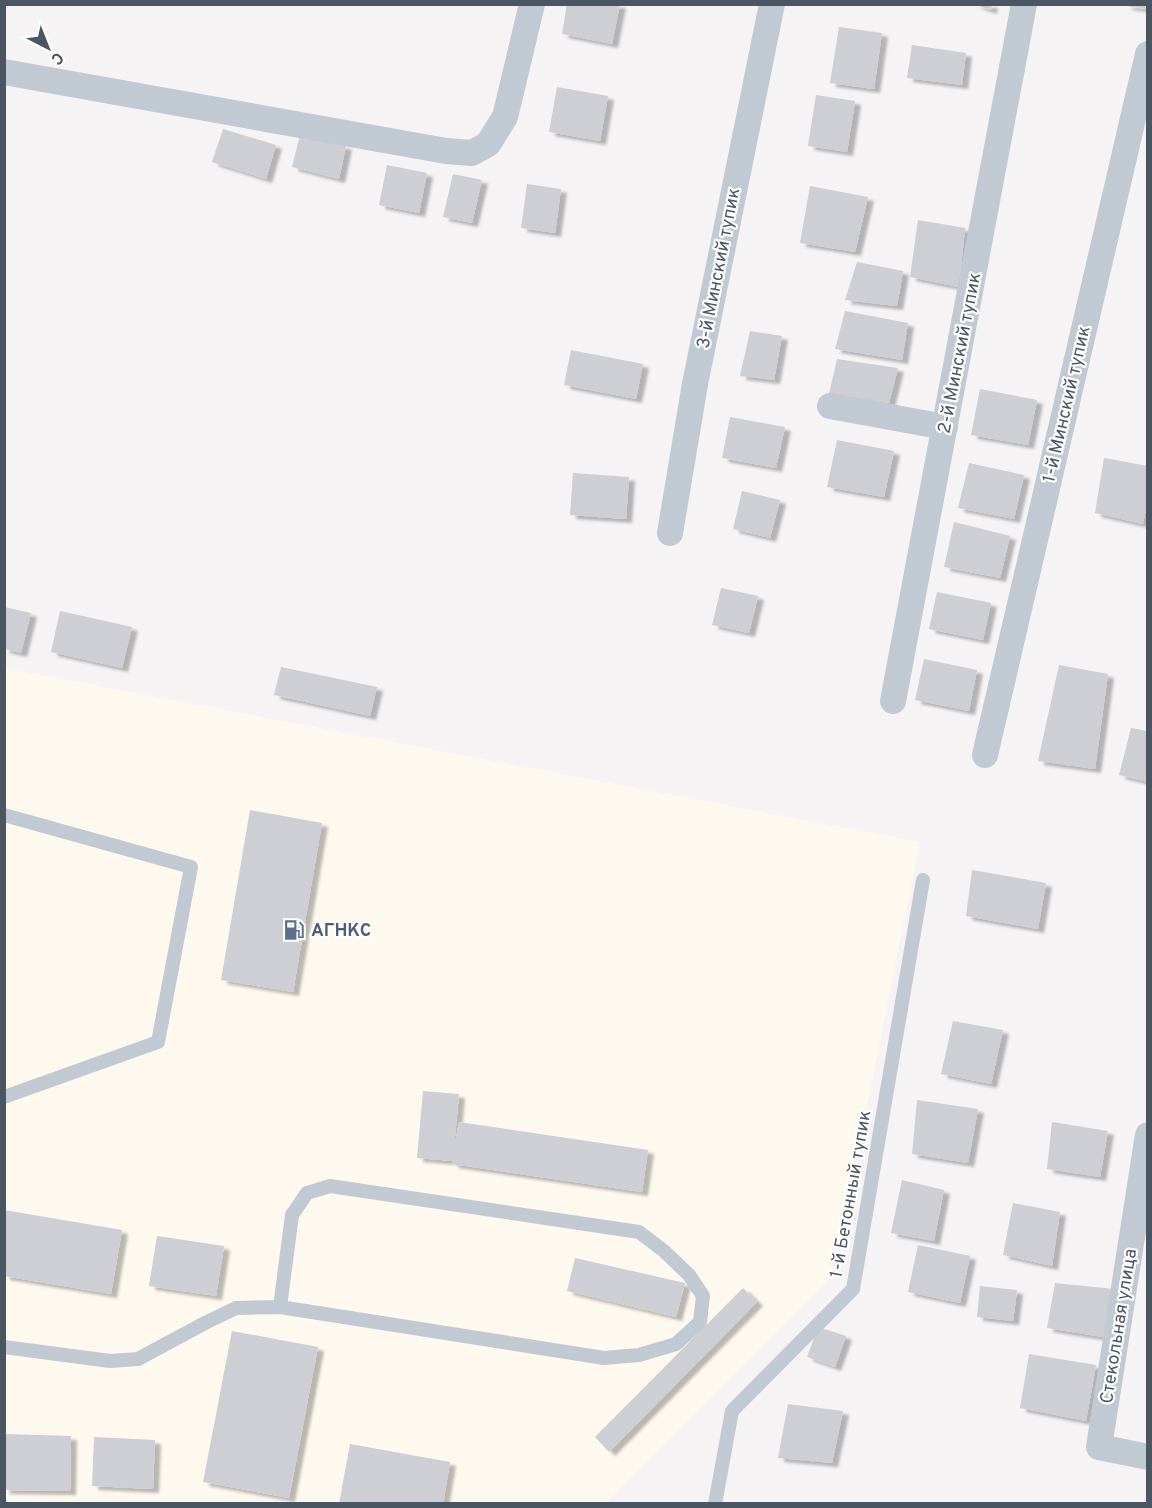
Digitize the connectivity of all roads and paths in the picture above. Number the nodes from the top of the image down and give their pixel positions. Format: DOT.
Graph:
graph roads {
  1 [pos="532,4"];
  2 [pos="772,4"];
  3 [pos="1024,4"];
  4 [pos="1148,54"];
  5 [pos="4,72"];
  6 [pos="830,406"];
  7 [pos="945,427"];
  8 [pos="670,533"];
  9 [pos="893,702"];
  10 [pos="985,755"];
  11 [pos="4,816"];
  12 [pos="923,880"];
  13 [pos="4,1097"];
  14 [pos="1148,1135"];
  15 [pos="280,1307"];
  16 [pos="4,1347"];
  17 [pos="1148,1456"];
  18 [pos="715,1503"];
  1 -- 5 [label="street"];
  2 -- 8 [label="street, 3-й Минский тупик"];
  3 -- 7 [label="street, 2-й Минский тупик"];
  4 -- 10 [label="street, 1-й Минский тупик"];
  6 -- 7 [label="street"];
  7 -- 9 [label="street, 2-й Минский тупик"];
  11 -- 13 [label="lane"];
  12 -- 18 [label="lane, 1-й Бетонный тупик"];
  14 -- 17 [label="street, Стекольная улица"];
  15 -- 15 [label="lane"];
  15 -- 16 [label="lane"];
}
